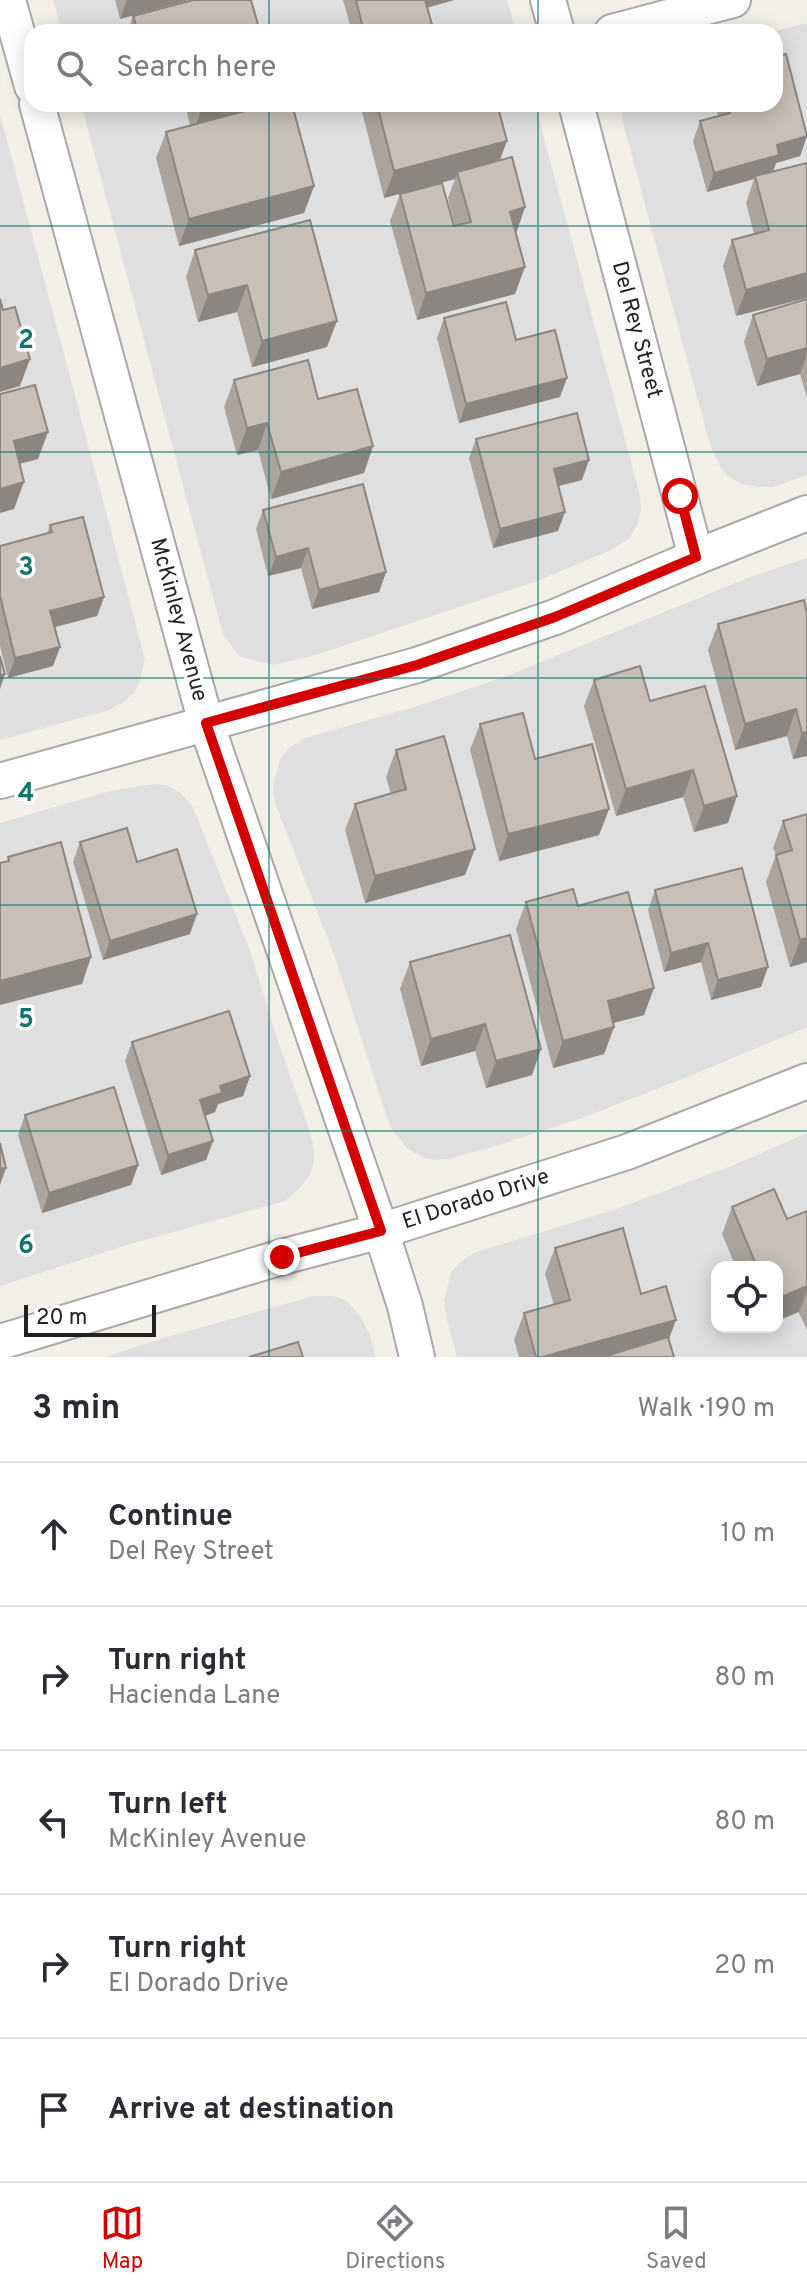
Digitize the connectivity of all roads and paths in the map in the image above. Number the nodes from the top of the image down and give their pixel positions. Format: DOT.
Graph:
graph roads {
  1 [pos="8,0"];
  2 [pos="548,0"];
  3 [pos="733,0"];
  4 [pos="555,24"];
  5 [pos="642,24"];
  6 [pos="24,57"];
  7 [pos="39,112"];
  8 [pos="578,112"];
  9 [pos="807,513"];
  10 [pos="696,557"];
  11 [pos="206,723"];
  12 [pos="0,781"];
  13 [pos="807,1081"];
  14 [pos="381,1231"];
  15 [pos="0,1342"];
  16 [pos="417,1357"];
  1 -- 6 [label="street"];
  2 -- 4 [label="street"];
  3 -- 5 [label="street"];
  7 -- 11 [label="street, McKinley Avenue"];
  8 -- 10 [label="street, Del Rey Street"];
  9 -- 10 [label="street"];
  10 -- 11 [label="street"];
  11 -- 12 [label="street"];
  11 -- 14 [label="street, McKinley Avenue"];
  13 -- 14 [label="street, El Dorado Drive"];
  14 -- 15 [label="street, El Dorado Drive"];
  14 -- 16 [label="street, McKinley Avenue"];
}
